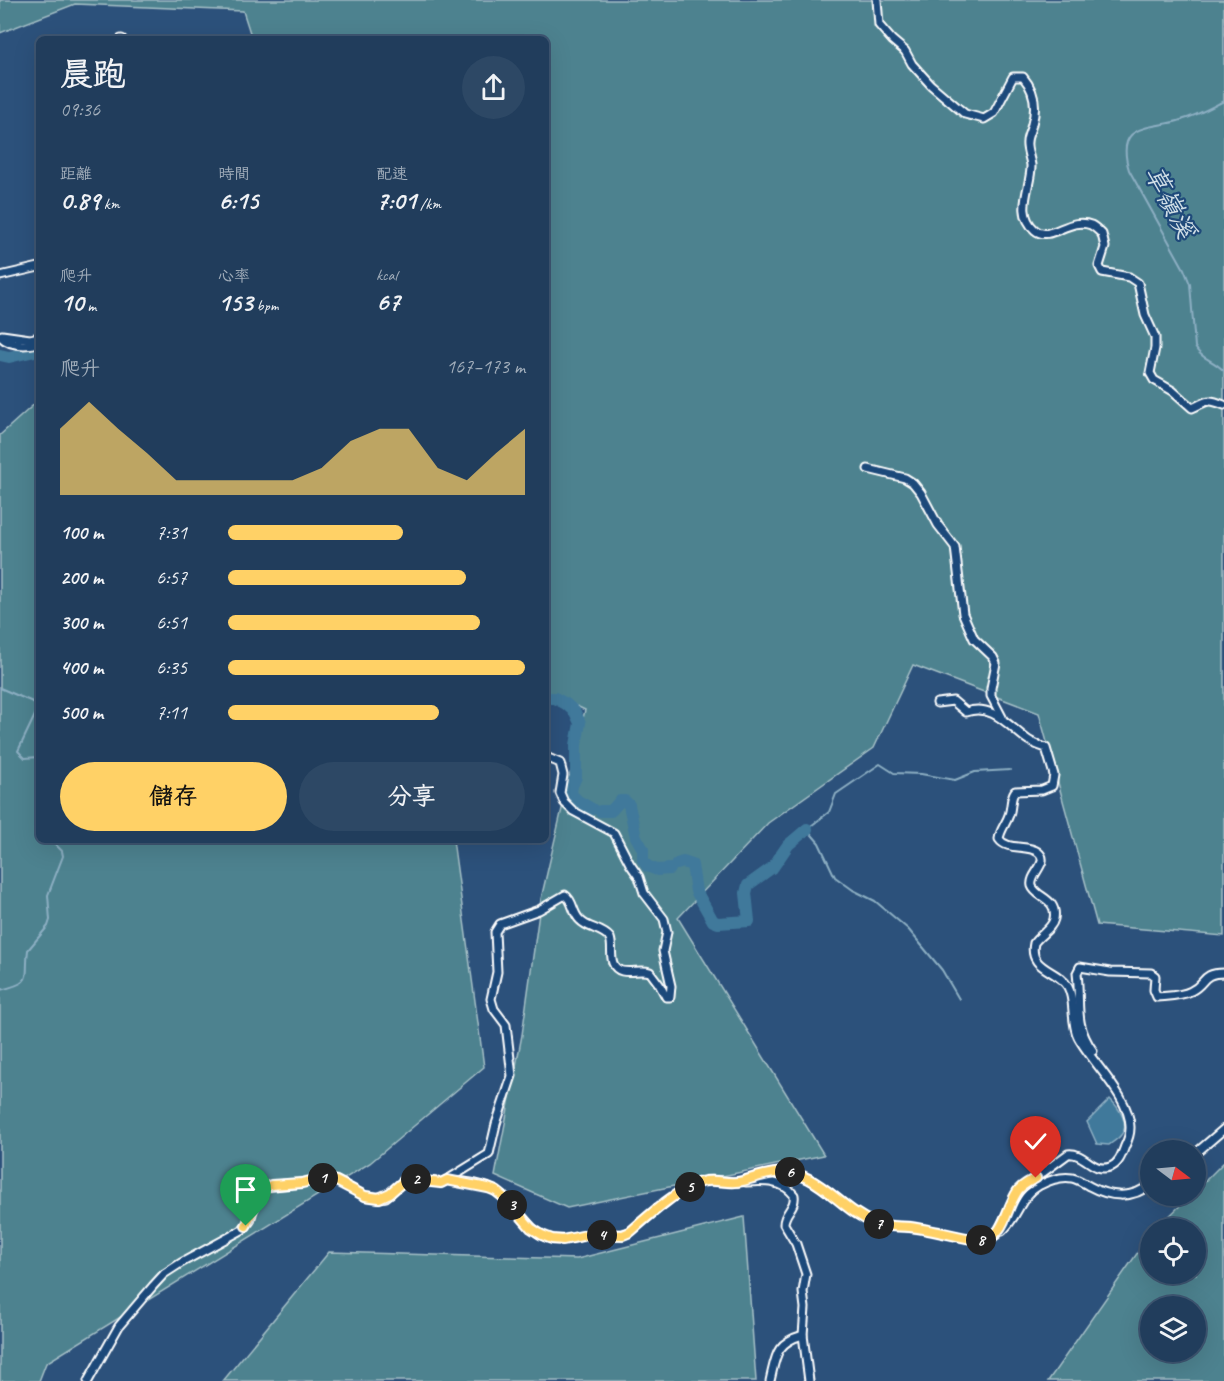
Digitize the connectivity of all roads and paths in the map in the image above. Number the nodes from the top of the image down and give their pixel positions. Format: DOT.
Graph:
graph roads {
  1 [pos="877,0"];
  2 [pos="36,268"];
  3 [pos="0,276"];
  4 [pos="0,335"];
  5 [pos="36,338"];
  6 [pos="36,343"];
  7 [pos="1224,405"];
  8 [pos="868,469"];
  9 [pos="937,703"];
  10 [pos="1002,717"];
  11 [pos="549,759"];
  12 [pos="1224,973"];
  13 [pos="1108,1079"];
  14 [pos="1224,1129"];
  15 [pos="1206,1144"];
  16 [pos="447,1180"];
  17 [pos="741,1182"];
  18 [pos="1140,1192"];
  19 [pos="997,1234"];
  20 [pos="803,1335"];
  21 [pos="88,1381"];
  22 [pos="770,1381"];
  23 [pos="809,1381"];
  1 -- 7 [label="street"];
  2 -- 3 [label="street"];
  4 -- 5 [label="street"];
  4 -- 6 [label="street"];
  8 -- 10 [label="street"];
  9 -- 10 [label="street"];
  10 -- 13 [label="street"];
  11 -- 16 [label="street"];
  12 -- 13 [label="street"];
  13 -- 19 [label="street"];
  14 -- 15 [label="street"];
  16 -- 17 [label="street"];
  16 -- 21 [label="street"];
  17 -- 19 [label="street"];
  17 -- 20 [label="street"];
  18 -- 19 [label="street"];
  20 -- 22 [label="street"];
  20 -- 23 [label="street"];
}
